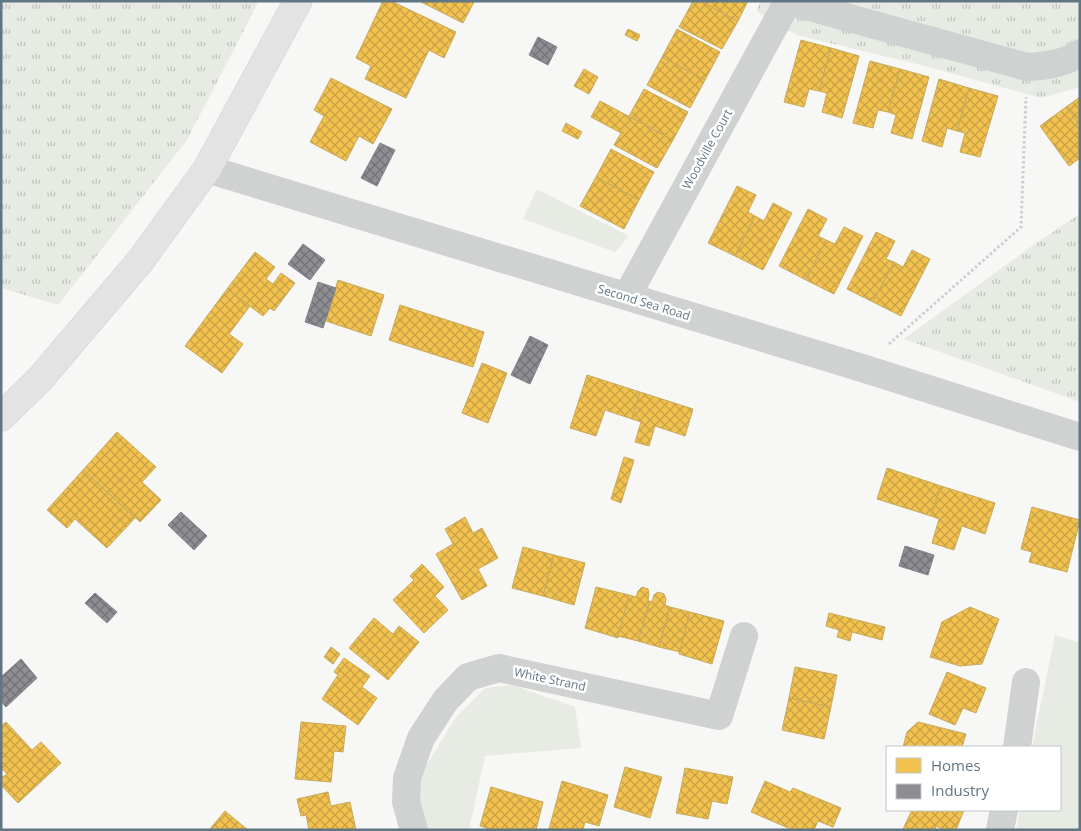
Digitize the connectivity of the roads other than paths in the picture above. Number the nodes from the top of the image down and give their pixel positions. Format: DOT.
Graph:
graph roads {
  1 [pos="298,1"];
  2 [pos="788,1"];
  3 [pos="1080,53"];
  4 [pos="207,169"];
  5 [pos="627,296"];
  6 [pos="1,417"];
  7 [pos="1080,437"];
  8 [pos="744,636"];
  9 [pos="1026,682"];
  10 [pos="1017,746"];
  11 [pos="1004,811"];
  12 [pos="414,830"];
  13 [pos="1000,830"];
  1 -- 4 [label="main road"];
  2 -- 3 [label="street, Woodville Court"];
  2 -- 5 [label="street, Woodville Court"];
  4 -- 5 [label="street, Second Sea Road"];
  4 -- 6 [label="main road"];
  5 -- 7 [label="street, Second Sea Road"];
  8 -- 12 [label="street, White Strand"];
  9 -- 10 [label="street"];
  11 -- 13 [label="street"];
}
